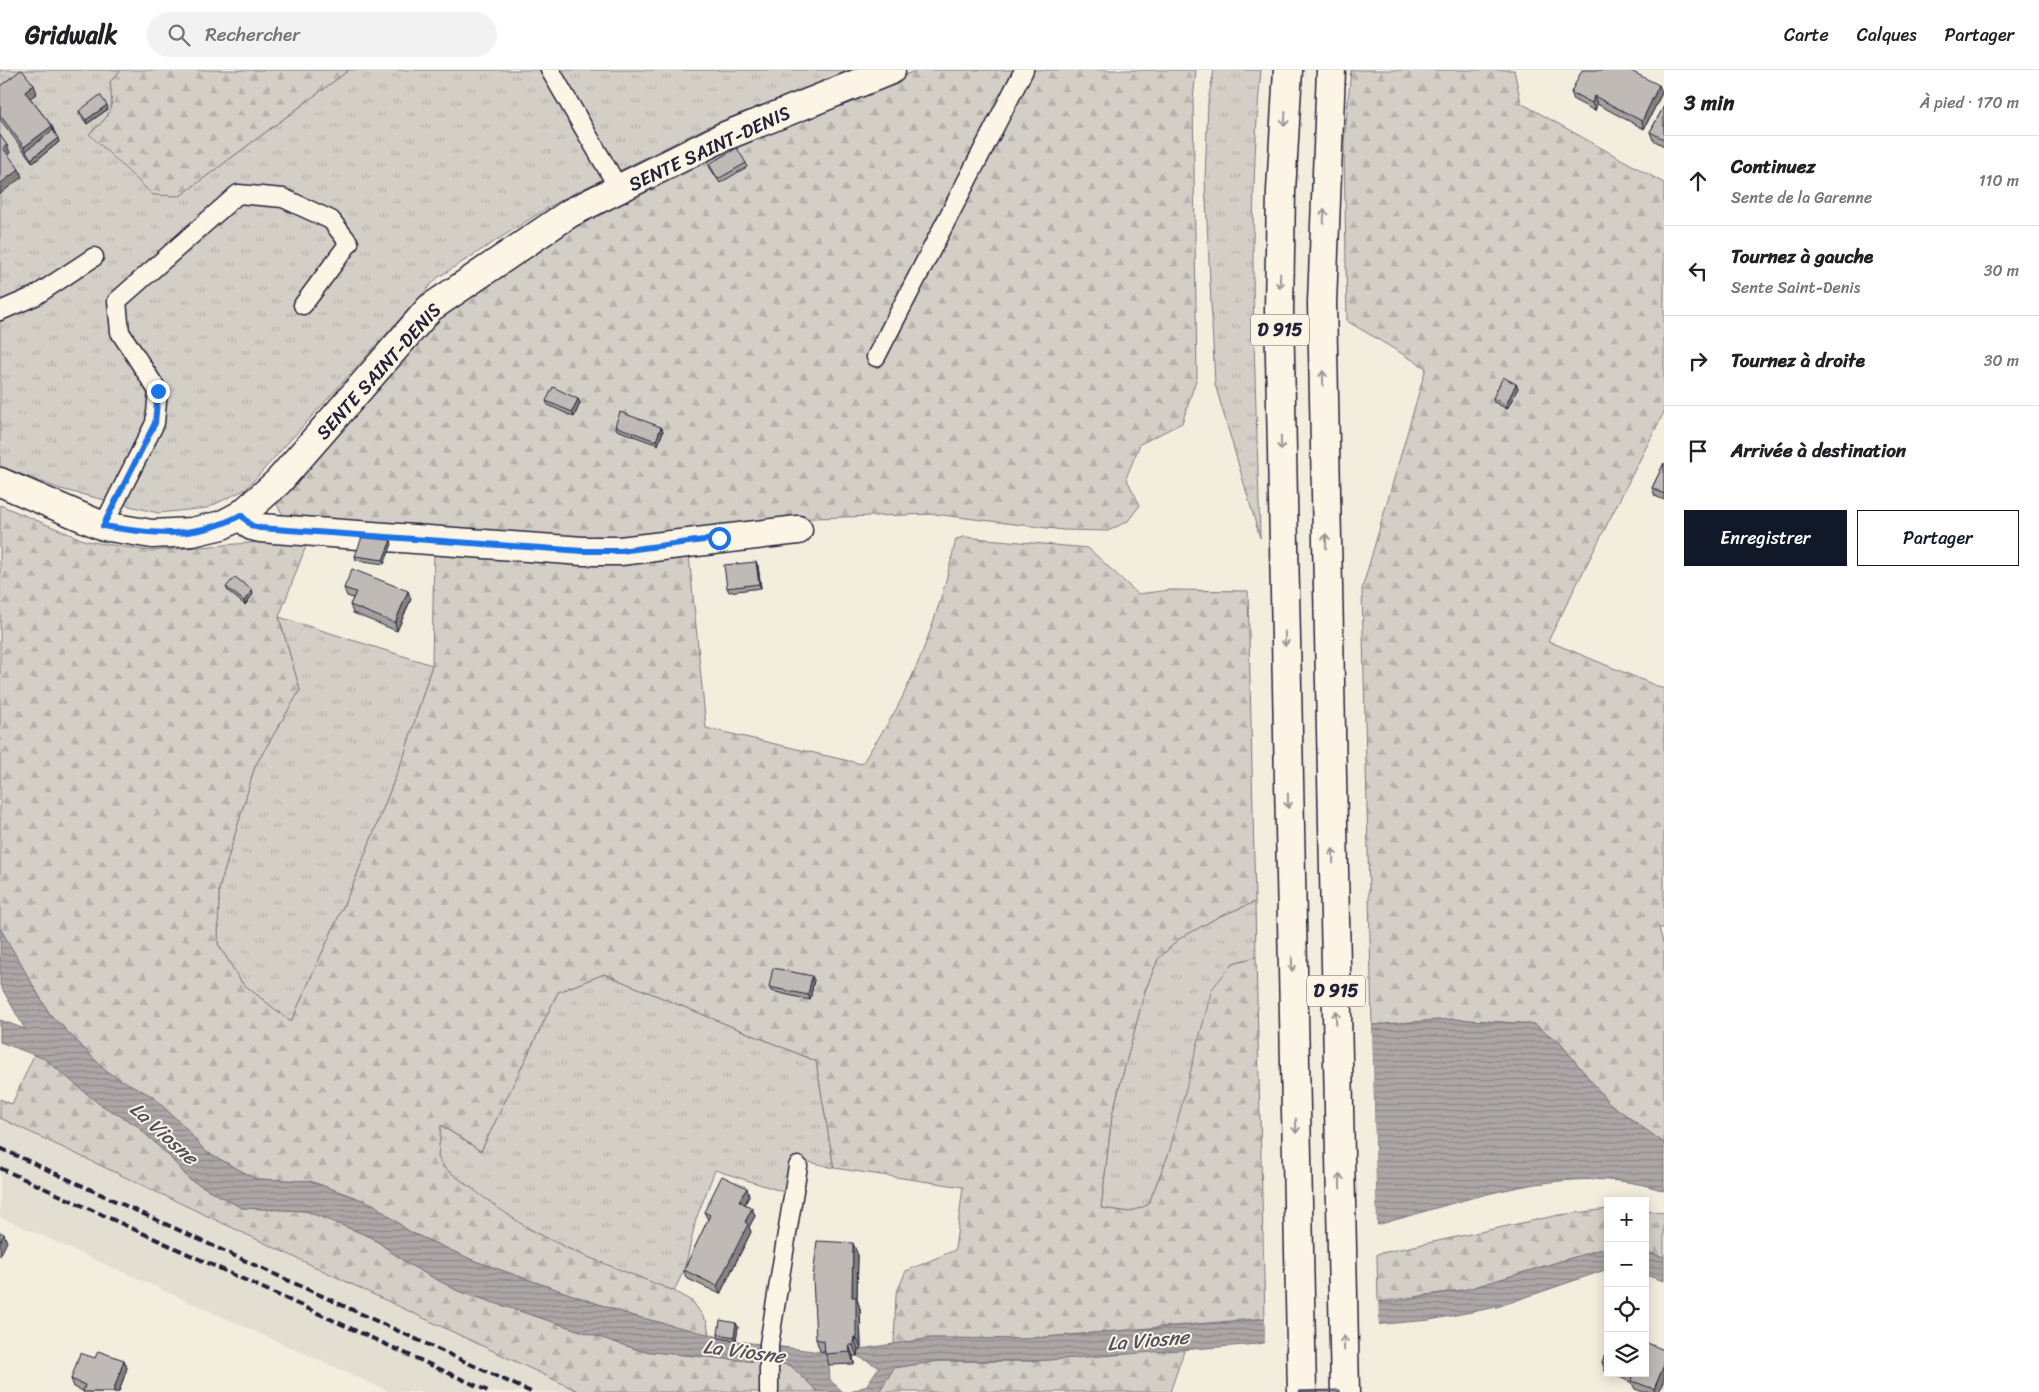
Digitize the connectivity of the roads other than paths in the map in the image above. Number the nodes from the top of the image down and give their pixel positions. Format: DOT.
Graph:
graph roads {
  1 [pos="550,70"];
  2 [pos="891,70"];
  3 [pos="1024,70"];
  4 [pos="1288,70"];
  5 [pos="1331,70"];
  6 [pos="619,189"];
  7 [pos="94,257"];
  8 [pos="303,305"];
  9 [pos="0,311"];
  10 [pos="876,356"];
  11 [pos="0,482"];
  12 [pos="241,515"];
  13 [pos="103,526"];
  14 [pos="798,530"];
  15 [pos="798,1166"];
  16 [pos="769,1392"];
  17 [pos="1302,1392"];
  18 [pos="1345,1392"];
  1 -- 6 [label="lane"];
  2 -- 6 [label="main road, SENTE SAINT-DENIS"];
  3 -- 10 [label="lane"];
  4 -- 17 [label="main road, D 915, one-way"];
  18 -- 5 [label="main road, D 915, one-way"];
  6 -- 12 [label="main road, SENTE SAINT-DENIS"];
  7 -- 9 [label="lane"];
  8 -- 13 [label="lane"];
  11 -- 13 [label="main road, SENTE SAINT-DENIS"];
  12 -- 13 [label="main road, SENTE SAINT-DENIS"];
  12 -- 14 [label="main road"];
  15 -- 16 [label="lane"];
}
